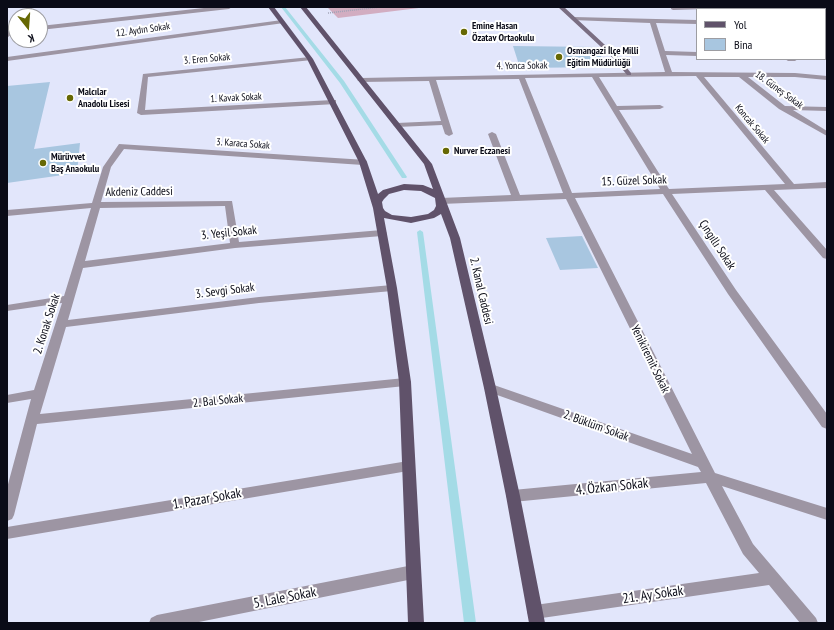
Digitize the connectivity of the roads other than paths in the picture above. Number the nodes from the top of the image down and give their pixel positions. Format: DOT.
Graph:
graph roads {
  1 [pos="229,7"];
  2 [pos="271,7"];
  3 [pos="561,7"];
  4 [pos="705,7"];
  5 [pos="672,8"];
  6 [pos="306,11"];
  7 [pos="574,19"];
  8 [pos="652,21"];
  9 [pos="282,22"];
  10 [pos="685,22"];
  11 [pos="696,22"];
  12 [pos="48,27"];
  13 [pos="662,53"];
  14 [pos="696,54"];
  15 [pos="7,59"];
  16 [pos="310,59"];
  17 [pos="594,74"];
  18 [pos="629,74"];
  19 [pos="669,74"];
  20 [pos="698,74"];
  21 [pos="741,75"];
  22 [pos="521,76"];
  23 [pos="432,78"];
  24 [pos="827,78"];
  25 [pos="362,80"];
  26 [pos="332,102"];
  27 [pos="660,107"];
  28 [pos="614,108"];
  29 [pos="782,108"];
  30 [pos="827,109"];
  31 [pos="141,113"];
  32 [pos="445,123"];
  33 [pos="398,126"];
  34 [pos="449,134"];
  35 [pos="492,134"];
  36 [pos="827,134"];
  37 [pos="122,146"];
  38 [pos="363,162"];
  39 [pos="827,185"];
  40 [pos="791,186"];
  41 [pos="767,188"];
  42 [pos="666,192"];
  43 [pos="569,196"];
  44 [pos="517,198"];
  45 [pos="441,201"];
  46 [pos="96,205"];
  47 [pos="378,208"];
  48 [pos="7,213"];
  49 [pos="382,233"];
  50 [pos="235,245"];
  51 [pos="827,256"];
  52 [pos="79,265"];
  53 [pos="392,288"];
  54 [pos="69,299"];
  55 [pos="7,308"];
  56 [pos="61,324"];
  57 [pos="405,382"];
  58 [pos="490,388"];
  59 [pos="39,393"];
  60 [pos="7,399"];
  61 [pos="31,420"];
  62 [pos="827,424"];
  63 [pos="702,464"];
  64 [pos="408,466"];
  65 [pos="710,477"];
  66 [pos="513,496"];
  67 [pos="7,512"];
  68 [pos="827,514"];
  69 [pos="7,533"];
  70 [pos="413,572"];
  71 [pos="772,578"];
  72 [pos="536,618"];
  73 [pos="158,623"];
  74 [pos="416,623"];
  75 [pos="810,623"];
  1 -- 12 [label="street"];
  2 -- 9 [label="main road"];
  3 -- 7 [label="main road"];
  4 -- 5 [label="street"];
  5 -- 10 [label="street"];
  6 -- 25 [label="main road, 2. Kanal Caddesi"];
  7 -- 8 [label="street"];
  7 -- 18 [label="main road"];
  8 -- 10 [label="street"];
  8 -- 13 [label="street"];
  9 -- 15 [label="street, 12. Aydın Sokak"];
  9 -- 16 [label="main road"];
  10 -- 11 [label="street"];
  13 -- 14 [label="street"];
  13 -- 19 [label="street"];
  16 -- 26 [label="main road"];
  16 -- 31 [label="street, 3. Eren Sokak"];
  17 -- 18 [label="street, 4. Yonca Sokak"];
  17 -- 22 [label="street, 4. Yonca Sokak"];
  17 -- 28 [label="street, Çıngıllı Sokak"];
  18 -- 19 [label="street, 4. Yonca Sokak"];
  19 -- 20 [label="street, 4. Yonca Sokak"];
  20 -- 21 [label="street, 4. Yonca Sokak"];
  20 -- 40 [label="street, Koncak Sokak"];
  21 -- 24 [label="street, 4. Yonca Sokak"];
  21 -- 29 [label="street, 18. Güneş Sokak"];
  22 -- 23 [label="street, 4. Yonca Sokak"];
  22 -- 43 [label="street, Yenikiremit Sokak"];
  23 -- 25 [label="street, 4. Yonca Sokak"];
  23 -- 32 [label="street"];
  25 -- 33 [label="main road, 2. Kanal Caddesi"];
  26 -- 31 [label="street, 1. Kavak Sokak"];
  26 -- 38 [label="main road"];
  27 -- 28 [label="street"];
  28 -- 42 [label="street, Çıngıllı Sokak"];
  29 -- 30 [label="street"];
  29 -- 36 [label="street, 18. Güneş Sokak"];
  32 -- 33 [label="street"];
  32 -- 34 [label="street"];
  33 -- 45 [label="main road, 2. Kanal Caddesi"];
  35 -- 44 [label="street"];
  37 -- 38 [label="street, 3. Karaca Sokak"];
  37 -- 46 [label="street, 2. Konak Sokak"];
  38 -- 47 [label="main road"];
  39 -- 40 [label="street, 15. Güzel Sokak"];
  40 -- 41 [label="street, 15. Güzel Sokak"];
  41 -- 42 [label="street, 15. Güzel Sokak"];
  41 -- 51 [label="street"];
  42 -- 43 [label="street, 15. Güzel Sokak"];
  42 -- 62 [label="street, Çıngıllı Sokak"];
  43 -- 44 [label="street, 15. Güzel Sokak"];
  43 -- 63 [label="street, Yenikiremit Sokak"];
  44 -- 45 [label="street, 15. Güzel Sokak"];
  45 -- 47 [label="main road"];
  45 -- 47 [label="main road"];
  45 -- 58 [label="main road, 2. Kanal Caddesi"];
  46 -- 48 [label="street, Akdeniz Caddesi"];
  46 -- 50 [label="street, Akdeniz Caddesi"];
  46 -- 52 [label="street, 2. Konak Sokak"];
  47 -- 49 [label="main road"];
  49 -- 50 [label="street, 3. Yeşil Sokak"];
  49 -- 53 [label="main road"];
  50 -- 52 [label="street, 3. Yeşil Sokak"];
  52 -- 54 [label="street, 2. Konak Sokak"];
  53 -- 56 [label="street, 3. Sevgi Sokak"];
  53 -- 57 [label="main road"];
  54 -- 55 [label="street"];
  54 -- 56 [label="street, 2. Konak Sokak"];
  56 -- 59 [label="street, 2. Konak Sokak"];
  57 -- 61 [label="street, 2. Bal Sokak"];
  57 -- 64 [label="main road"];
  58 -- 63 [label="street, 2. Büklüm Sokak"];
  58 -- 66 [label="main road, 2. Kanal Caddesi"];
  59 -- 60 [label="street"];
  59 -- 61 [label="street, 2. Konak Sokak"];
  61 -- 67 [label="street, 2. Konak Sokak"];
  63 -- 65 [label="street, Yenikiremit Sokak"];
  64 -- 69 [label="street, 1. Pazar Sokak"];
  64 -- 70 [label="main road"];
  65 -- 66 [label="street, 4. Özkan Sokak"];
  65 -- 68 [label="street"];
  65 -- 71 [label="street, Yenikiremit Sokak"];
  66 -- 72 [label="main road, 2. Kanal Caddesi"];
  70 -- 73 [label="street, 5. Lale Sokak"];
  70 -- 74 [label="main road"];
  71 -- 72 [label="street, 21. Ay Sokak"];
  71 -- 75 [label="street, Yenikiremit Sokak"];
}
